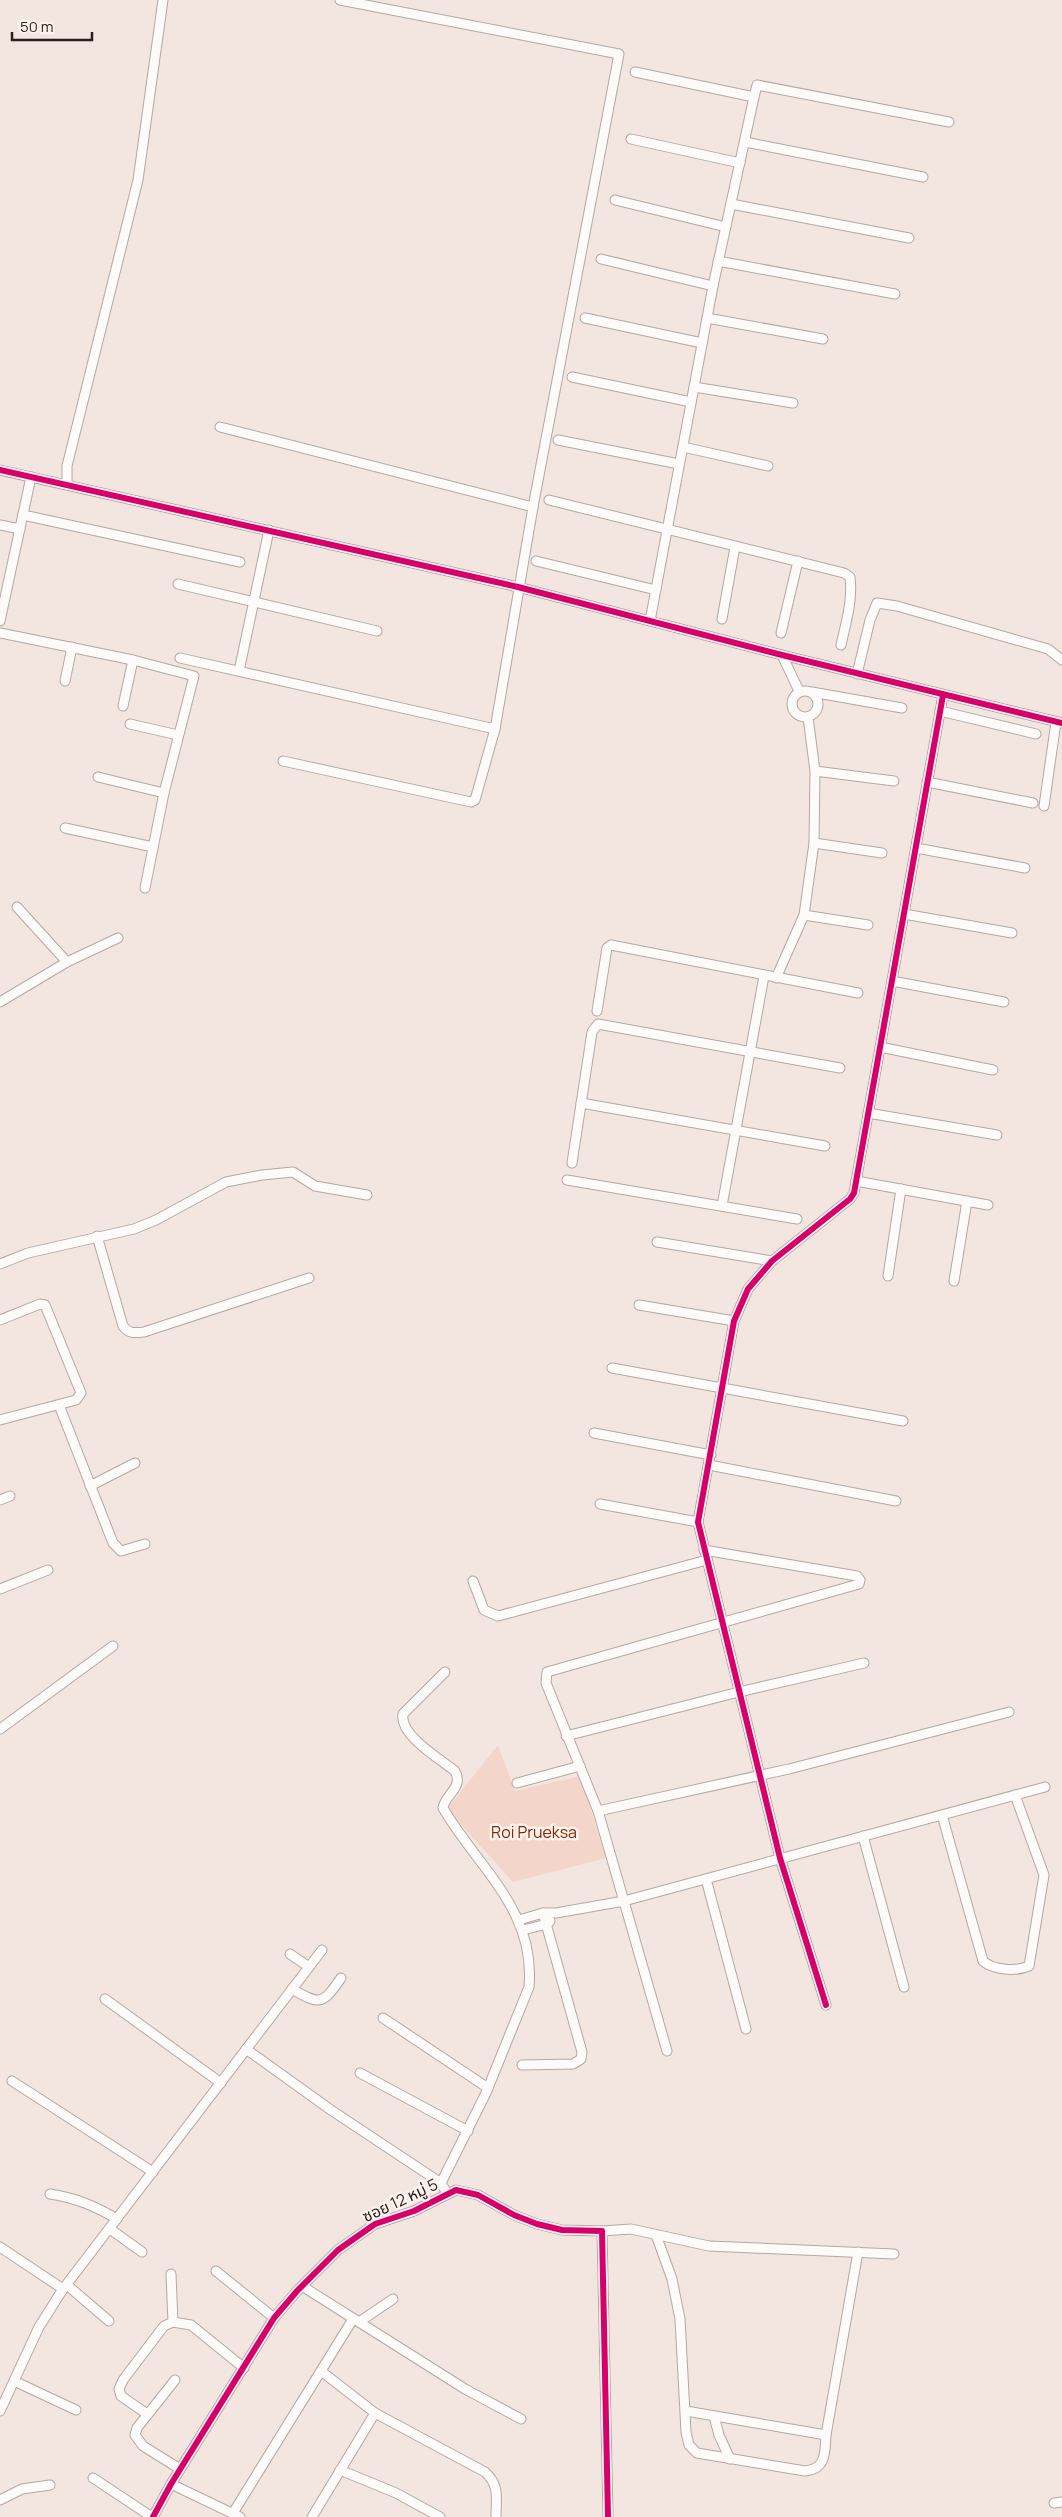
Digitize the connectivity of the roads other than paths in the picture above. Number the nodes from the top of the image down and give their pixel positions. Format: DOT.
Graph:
graph roads {
  1 [pos="163,0"];
  2 [pos="340,0"];
  3 [pos="635,72"];
  4 [pos="754,97"];
  5 [pos="949,122"];
  6 [pos="631,139"];
  7 [pos="745,142"];
  8 [pos="740,163"];
  9 [pos="923,177"];
  10 [pos="615,200"];
  11 [pos="731,204"];
  12 [pos="726,227"];
  13 [pos="909,238"];
  14 [pos="601,259"];
  15 [pos="718,261"];
  16 [pos="713,286"];
  17 [pos="895,294"];
  18 [pos="585,318"];
  19 [pos="707,318"];
  20 [pos="823,339"];
  21 [pos="702,343"];
  22 [pos="572,377"];
  23 [pos="694,387"];
  24 [pos="691,402"];
  25 [pos="793,404"];
  26 [pos="220,427"];
  27 [pos="558,440"];
  28 [pos="682,447"];
  29 [pos="679,464"];
  30 [pos="768,466"];
  31 [pos="0,470"];
  32 [pos="31,477"];
  33 [pos="67,484"];
  34 [pos="549,500"];
  35 [pos="533,507"];
  36 [pos="23,515"];
  37 [pos="0,525"];
  38 [pos="20,529"];
  39 [pos="667,529"];
  40 [pos="269,530"];
  41 [pos="735,547"];
  42 [pos="536,561"];
  43 [pos="240,562"];
  44 [pos="798,562"];
  45 [pos="178,584"];
  46 [pos="4,586"];
  47 [pos="518,587"];
  48 [pos="656,590"];
  49 [pos="256,601"];
  50 [pos="722,619"];
  51 [pos="0,621"];
  52 [pos="650,621"];
  53 [pos="377,631"];
  54 [pos="0,633"];
  55 [pos="781,633"];
  56 [pos="841,646"];
  57 [pos="72,647"];
  58 [pos="782,655"];
  59 [pos="180,658"];
  60 [pos="133,660"];
  61 [pos="1062,660"];
  62 [pos="239,671"];
  63 [pos="858,674"];
  64 [pos="65,681"];
  65 [pos="799,691"];
  66 [pos="812,692"];
  67 [pos="943,695"];
  68 [pos="123,706"];
  69 [pos="902,708"];
  70 [pos="940,711"];
  71 [pos="808,717"];
  72 [pos="1059,723"];
  73 [pos="130,724"];
  74 [pos="495,729"];
  75 [pos="1036,734"];
  76 [pos="178,735"];
  77 [pos="283,761"];
  78 [pos="815,771"];
  79 [pos="98,777"];
  80 [pos="894,781"];
  81 [pos="927,782"];
  82 [pos="164,793"];
  83 [pos="1033,803"];
  84 [pos="1044,806"];
  85 [pos="65,828"];
  86 [pos="814,843"];
  87 [pos="153,847"];
  88 [pos="916,848"];
  89 [pos="882,854"];
  90 [pos="1024,868"];
  91 [pos="145,888"];
  92 [pos="17,907"];
  93 [pos="804,914"];
  94 [pos="904,914"];
  95 [pos="868,925"];
  96 [pos="1012,934"];
  97 [pos="118,938"];
  98 [pos="67,962"];
  99 [pos="764,976"];
  100 [pos="776,978"];
  101 [pos="892,980"];
  102 [pos="858,993"];
  103 [pos="0,1002"];
  104 [pos="1004,1002"];
  105 [pos="597,1011"];
  106 [pos="880,1047"];
  107 [pos="750,1053"];
  108 [pos="840,1068"];
  109 [pos="993,1070"];
  110 [pos="581,1104"];
  111 [pos="868,1113"];
  112 [pos="736,1130"];
  113 [pos="997,1135"];
  114 [pos="825,1146"];
  115 [pos="572,1163"];
  116 [pos="567,1180"];
  117 [pos="856,1181"];
  118 [pos="901,1189"];
  119 [pos="367,1195"];
  120 [pos="967,1201"];
  121 [pos="988,1205"];
  122 [pos="722,1206"];
  123 [pos="796,1219"];
  124 [pos="97,1236"];
  125 [pos="657,1242"];
  126 [pos="772,1261"];
  127 [pos="0,1264"];
  128 [pos="888,1276"];
  129 [pos="309,1278"];
  130 [pos="954,1281"];
  131 [pos="639,1305"];
  132 [pos="0,1320"];
  133 [pos="734,1321"];
  134 [pos="612,1368"];
  135 [pos="722,1389"];
  136 [pos="59,1404"];
  137 [pos="0,1420"];
  138 [pos="903,1421"];
  139 [pos="594,1433"];
  140 [pos="711,1455"];
  141 [pos="135,1463"];
  142 [pos="709,1465"];
  143 [pos="90,1486"];
  144 [pos="10,1496"];
  145 [pos="0,1500"];
  146 [pos="896,1501"];
  147 [pos="600,1504"];
  148 [pos="698,1522"];
  149 [pos="145,1544"];
  150 [pos="704,1550"];
  151 [pos="707,1560"];
  152 [pos="48,1570"];
  153 [pos="473,1581"];
  154 [pos="0,1589"];
  155 [pos="721,1622"];
  156 [pos="113,1646"];
  157 [pos="864,1664"];
  158 [pos="445,1672"];
  159 [pos="740,1692"];
  160 [pos="1009,1712"];
  161 [pos="0,1729"];
  162 [pos="566,1736"];
  163 [pos="580,1766"];
  164 [pos="759,1774"];
  165 [pos="517,1783"];
  166 [pos="1045,1787"];
  167 [pos="1015,1795"];
  168 [pos="598,1811"];
  169 [pos="942,1815"];
  170 [pos="862,1836"];
  171 [pos="780,1858"];
  172 [pos="706,1879"];
  173 [pos="624,1900"];
  174 [pos="543,1913"];
  175 [pos="556,1913"];
  176 [pos="519,1920"];
  177 [pos="547,1924"];
  178 [pos="523,1930"];
  179 [pos="322,1950"];
  180 [pos="290,1954"];
  181 [pos="309,1967"];
  182 [pos="341,1978"];
  183 [pos="904,1987"];
  184 [pos="292,1989"];
  185 [pos="104,2000"];
  186 [pos="826,2005"];
  187 [pos="382,2018"];
  188 [pos="746,2029"];
  189 [pos="246,2049"];
  190 [pos="667,2051"];
  191 [pos="522,2065"];
  192 [pos="360,2073"];
  193 [pos="12,2081"];
  194 [pos="221,2083"];
  195 [pos="488,2088"];
  196 [pos="468,2131"];
  197 [pos="153,2172"];
  198 [pos="441,2182"];
  199 [pos="447,2193"];
  200 [pos="50,2194"];
  201 [pos="117,2219"];
  202 [pos="110,2229"];
  203 [pos="602,2231"];
  204 [pos="656,2235"];
  205 [pos="0,2247"];
  206 [pos="142,2252"];
  207 [pos="858,2252"];
  208 [pos="894,2254"];
  209 [pos="216,2271"];
  210 [pos="171,2274"];
  211 [pos="302,2286"];
  212 [pos="65,2287"];
  213 [pos="393,2299"];
  214 [pos="274,2318"];
  215 [pos="109,2321"];
  216 [pos="356,2321"];
  217 [pos="173,2322"];
  218 [pos="244,2368"];
  219 [pos="321,2371"];
  220 [pos="175,2380"];
  221 [pos="14,2381"];
  222 [pos="76,2410"];
  223 [pos="0,2411"];
  224 [pos="686,2411"];
  225 [pos="375,2413"];
  226 [pos="148,2414"];
  227 [pos="714,2416"];
  228 [pos="521,2419"];
  229 [pos="826,2435"];
  230 [pos="730,2459"];
  231 [pos="180,2469"];
  232 [pos="340,2470"];
  233 [pos="93,2478"];
  234 [pos="171,2484"];
  235 [pos="50,2485"];
  236 [pos="0,2500"];
  237 [pos="237,2515"];
  238 [pos="152,2517"];
  239 [pos="312,2517"];
  240 [pos="440,2517"];
  241 [pos="496,2517"];
  242 [pos="608,2517"];
  1 -- 33 [label="street"];
  2 -- 35 [label="street"];
  3 -- 4 [label="street"];
  4 -- 5 [label="street"];
  4 -- 7 [label="street"];
  6 -- 8 [label="street"];
  7 -- 8 [label="street"];
  7 -- 9 [label="street"];
  8 -- 11 [label="street"];
  10 -- 12 [label="street"];
  11 -- 12 [label="street"];
  11 -- 13 [label="street"];
  12 -- 15 [label="street"];
  14 -- 16 [label="street"];
  15 -- 16 [label="street"];
  15 -- 17 [label="street"];
  16 -- 19 [label="street"];
  18 -- 21 [label="street"];
  19 -- 20 [label="street"];
  19 -- 21 [label="street"];
  21 -- 23 [label="street"];
  22 -- 24 [label="street"];
  23 -- 24 [label="street"];
  23 -- 25 [label="street"];
  24 -- 28 [label="street"];
  26 -- 35 [label="street"];
  27 -- 29 [label="street"];
  28 -- 29 [label="street"];
  28 -- 30 [label="street"];
  29 -- 39 [label="street"];
  31 -- 32 [label="street"];
  32 -- 33 [label="street"];
  32 -- 36 [label="street"];
  33 -- 40 [label="street"];
  34 -- 39 [label="street"];
  35 -- 47 [label="street"];
  36 -- 38 [label="street"];
  36 -- 43 [label="street"];
  37 -- 38 [label="street"];
  38 -- 46 [label="street"];
  39 -- 41 [label="street"];
  39 -- 48 [label="street"];
  40 -- 47 [label="street"];
  40 -- 49 [label="street"];
  41 -- 44 [label="street"];
  41 -- 50 [label="street"];
  42 -- 48 [label="street"];
  44 -- 55 [label="street"];
  44 -- 56 [label="street"];
  45 -- 49 [label="street"];
  46 -- 51 [label="street"];
  47 -- 52 [label="street"];
  47 -- 74 [label="street"];
  48 -- 52 [label="street"];
  49 -- 53 [label="street"];
  49 -- 62 [label="street"];
  52 -- 58 [label="street"];
  54 -- 57 [label="street"];
  57 -- 60 [label="street"];
  57 -- 64 [label="street"];
  58 -- 63 [label="street"];
  58 -- 65 [label="street"];
  59 -- 62 [label="street"];
  60 -- 68 [label="street"];
  60 -- 76 [label="street"];
  61 -- 63 [label="street"];
  62 -- 74 [label="street"];
  63 -- 67 [label="street"];
  65 -- 66 [label="street"];
  65 -- 71 [label="street"];
  66 -- 69 [label="street"];
  66 -- 71 [label="street"];
  67 -- 70 [label="street"];
  67 -- 72 [label="street"];
  70 -- 75 [label="street"];
  70 -- 81 [label="street"];
  71 -- 78 [label="street"];
  72 -- 84 [label="street"];
  73 -- 76 [label="street"];
  74 -- 77 [label="street"];
  76 -- 82 [label="street"];
  78 -- 80 [label="street"];
  78 -- 86 [label="street"];
  79 -- 82 [label="street"];
  81 -- 83 [label="street"];
  81 -- 88 [label="street"];
  82 -- 87 [label="street"];
  85 -- 87 [label="street"];
  86 -- 89 [label="street"];
  86 -- 93 [label="street"];
  87 -- 91 [label="street"];
  88 -- 90 [label="street"];
  88 -- 94 [label="street"];
  92 -- 98 [label="street"];
  93 -- 95 [label="street"];
  93 -- 100 [label="street"];
  94 -- 96 [label="street"];
  94 -- 101 [label="street"];
  97 -- 98 [label="street"];
  98 -- 103 [label="street"];
  99 -- 100 [label="street"];
  99 -- 105 [label="street"];
  99 -- 107 [label="street"];
  100 -- 102 [label="street"];
  101 -- 104 [label="street"];
  101 -- 106 [label="street"];
  106 -- 109 [label="street"];
  106 -- 111 [label="street"];
  107 -- 108 [label="street"];
  107 -- 110 [label="street"];
  107 -- 112 [label="street"];
  110 -- 112 [label="street"];
  110 -- 115 [label="street"];
  111 -- 113 [label="street"];
  111 -- 117 [label="street"];
  112 -- 114 [label="street"];
  112 -- 122 [label="street"];
  116 -- 122 [label="street"];
  117 -- 118 [label="street"];
  117 -- 126 [label="street"];
  118 -- 120 [label="street"];
  118 -- 128 [label="street"];
  119 -- 124 [label="street"];
  120 -- 121 [label="street"];
  120 -- 130 [label="street"];
  122 -- 123 [label="street"];
  124 -- 127 [label="street"];
  124 -- 129 [label="street"];
  125 -- 126 [label="street"];
  126 -- 133 [label="street"];
  131 -- 133 [label="street"];
  132 -- 136 [label="street"];
  133 -- 135 [label="street"];
  134 -- 135 [label="street"];
  135 -- 138 [label="street"];
  135 -- 140 [label="street"];
  136 -- 137 [label="street"];
  136 -- 143 [label="street"];
  139 -- 140 [label="street"];
  140 -- 142 [label="street"];
  141 -- 143 [label="street"];
  142 -- 146 [label="street"];
  142 -- 148 [label="street"];
  143 -- 149 [label="street"];
  144 -- 145 [label="street"];
  147 -- 148 [label="street"];
  148 -- 150 [label="street"];
  150 -- 151 [label="street"];
  150 -- 155 [label="street"];
  151 -- 153 [label="street"];
  151 -- 155 [label="street"];
  152 -- 154 [label="street"];
  155 -- 159 [label="street"];
  155 -- 162 [label="street"];
  156 -- 161 [label="street"];
  157 -- 159 [label="street"];
  158 -- 176 [label="street"];
  159 -- 162 [label="street"];
  159 -- 164 [label="street"];
  160 -- 164 [label="street"];
  162 -- 163 [label="street"];
  163 -- 165 [label="street"];
  163 -- 168 [label="street"];
  164 -- 168 [label="street"];
  164 -- 171 [label="street"];
  166 -- 167 [label="street"];
  167 -- 169 [label="street"];
  167 -- 169 [label="street"];
  168 -- 173 [label="street"];
  169 -- 170 [label="street"];
  170 -- 171 [label="street"];
  170 -- 183 [label="street"];
  171 -- 172 [label="street"];
  171 -- 186 [label="street"];
  172 -- 173 [label="street"];
  172 -- 188 [label="street"];
  173 -- 175 [label="street"];
  173 -- 190 [label="street"];
  174 -- 175 [label="street"];
  174 -- 176 [label="street"];
  174 -- 177 [label="street"];
  175 -- 177 [label="street"];
  176 -- 178 [label="street"];
  177 -- 178 [label="street"];
  177 -- 191 [label="street"];
  178 -- 195 [label="street"];
  179 -- 181 [label="street"];
  180 -- 181 [label="street"];
  181 -- 184 [label="street"];
  182 -- 184 [label="street"];
  184 -- 189 [label="street"];
  185 -- 194 [label="street"];
  187 -- 195 [label="street"];
  189 -- 194 [label="street"];
  189 -- 198 [label="street"];
  192 -- 196 [label="street"];
  193 -- 197 [label="street"];
  194 -- 197 [label="street"];
  195 -- 196 [label="street"];
  196 -- 198 [label="street"];
  197 -- 201 [label="street"];
  198 -- 199 [label="street"];
  199 -- 203 [label="street, ซอย 12 หมู่ 5"];
  199 -- 211 [label="street, ซอย 12 หมู่ 5"];
  200 -- 201 [label="street"];
  201 -- 202 [label="street"];
  202 -- 206 [label="street"];
  202 -- 212 [label="street"];
  203 -- 204 [label="street, ซอย 12 หมู่ 5"];
  203 -- 242 [label="street"];
  204 -- 207 [label="street, ซอย 12 หมู่ 5"];
  204 -- 224 [label="street"];
  205 -- 212 [label="street"];
  207 -- 208 [label="street, ซอย 12 หมู่ 5"];
  207 -- 229 [label="street"];
  209 -- 214 [label="street"];
  210 -- 217 [label="street"];
  211 -- 214 [label="street, ซอย 12 หมู่ 5"];
  211 -- 216 [label="street"];
  212 -- 215 [label="street"];
  212 -- 221 [label="street"];
  213 -- 216 [label="street"];
  214 -- 218 [label="street, ซอย 12 หมู่ 5"];
  216 -- 219 [label="street"];
  216 -- 228 [label="street"];
  217 -- 218 [label="street"];
  217 -- 226 [label="street"];
  218 -- 231 [label="street, ซอย 12 หมู่ 5"];
  219 -- 225 [label="street"];
  219 -- 237 [label="street"];
  220 -- 226 [label="street"];
  221 -- 222 [label="street"];
  221 -- 223 [label="street"];
  224 -- 227 [label="street"];
  224 -- 230 [label="street"];
  225 -- 232 [label="street"];
  225 -- 241 [label="street"];
  226 -- 231 [label="street"];
  227 -- 229 [label="street"];
  227 -- 230 [label="street"];
  229 -- 230 [label="street"];
  231 -- 234 [label="street, ซอย 12 หมู่ 5"];
  232 -- 239 [label="street"];
  232 -- 240 [label="street"];
  233 -- 238 [label="street"];
  234 -- 237 [label="street"];
  234 -- 238 [label="street, ซอย 12 หมู่ 5"];
  235 -- 236 [label="street"];
}
